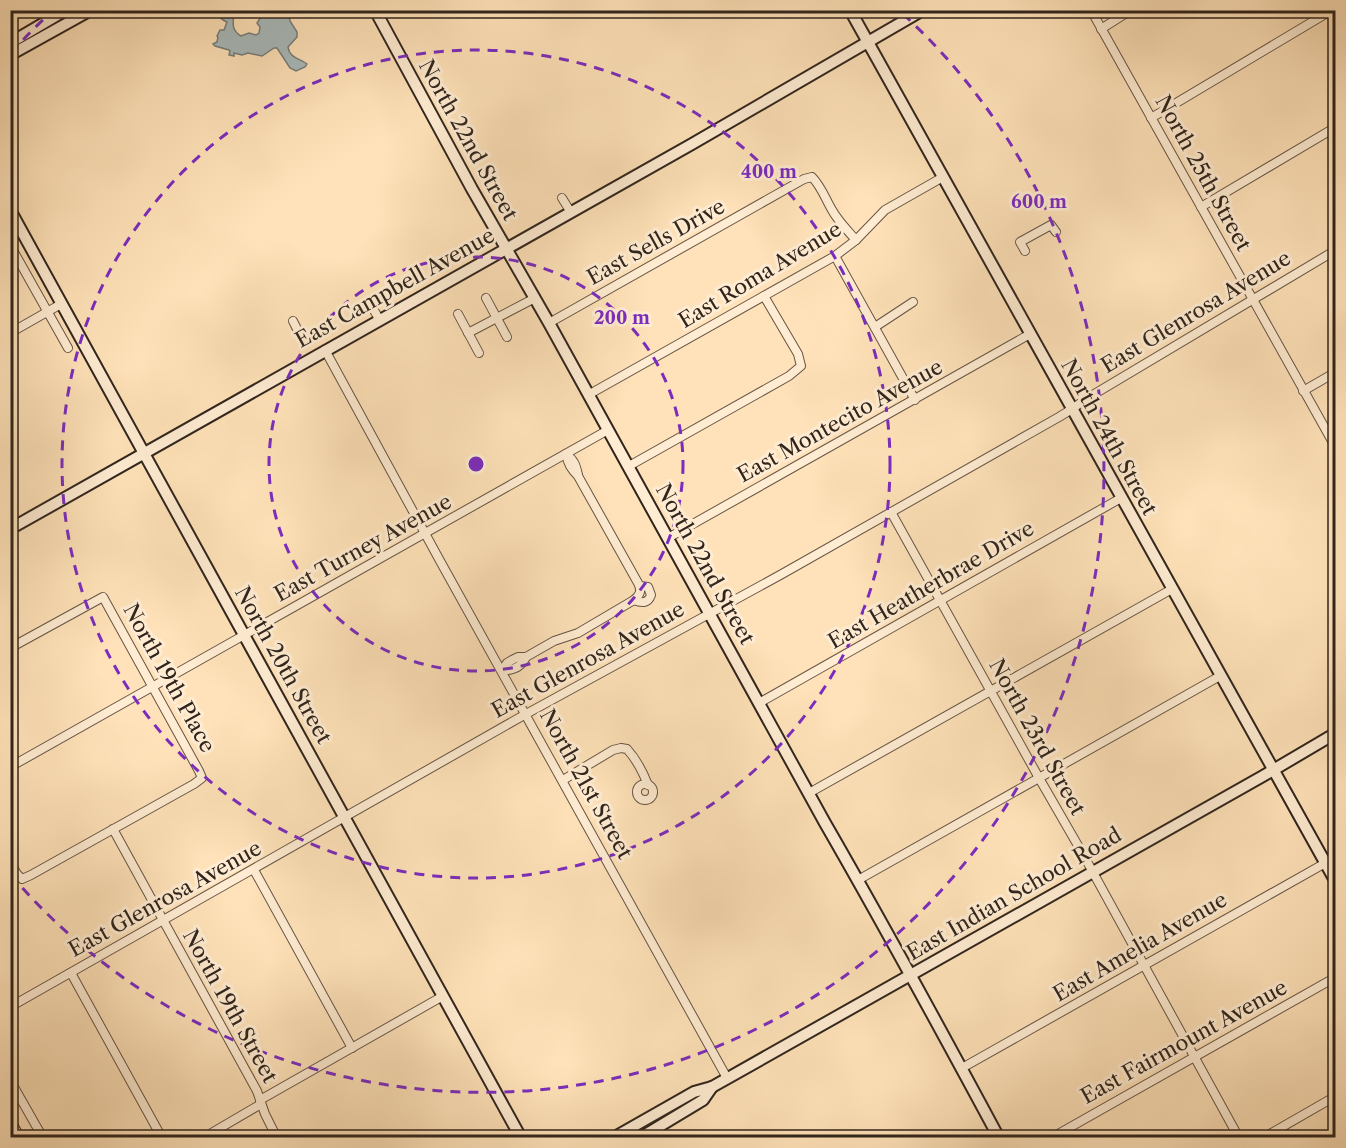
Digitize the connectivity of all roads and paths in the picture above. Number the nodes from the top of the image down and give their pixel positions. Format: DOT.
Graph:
graph roads {
  1 [pos="66,10"];
  2 [pos="91,10"];
  3 [pos="375,10"];
  4 [pos="850,10"];
  5 [pos="923,10"];
  6 [pos="1091,10"];
  7 [pos="1131,10"];
  8 [pos="1329,11"];
  9 [pos="1335,25"];
  10 [pos="1101,29"];
  11 [pos="868,42"];
  12 [pos="10,43"];
  13 [pos="10,55"];
  14 [pos="1151,118"];
  15 [pos="1335,127"];
  16 [pos="943,177"];
  17 [pos="562,198"];
  18 [pos="1201,207"];
  19 [pos="10,210"];
  20 [pos="570,211"];
  21 [pos="1056,232"];
  22 [pos="856,240"];
  23 [pos="10,245"];
  24 [pos="507,248"];
  25 [pos="1335,250"];
  26 [pos="1025,251"];
  27 [pos="835,256"];
  28 [pos="764,296"];
  29 [pos="486,298"];
  30 [pos="535,298"];
  31 [pos="1251,300"];
  32 [pos="913,302"];
  33 [pos="61,304"];
  34 [pos="371,305"];
  35 [pos="47,312"];
  36 [pos="458,314"];
  37 [pos="497,318"];
  38 [pos="379,319"];
  39 [pos="293,321"];
  40 [pos="549,323"];
  41 [pos="875,327"];
  42 [pos="10,333"];
  43 [pos="468,333"];
  44 [pos="1030,334"];
  45 [pos="507,337"];
  46 [pos="303,341"];
  47 [pos="68,348"];
  48 [pos="325,350"];
  49 [pos="479,352"];
  50 [pos="1335,372"];
  51 [pos="1304,391"];
  52 [pos="588,395"];
  53 [pos="915,400"];
  54 [pos="1072,410"];
  55 [pos="608,430"];
  56 [pos="1335,448"];
  57 [pos="144,453"];
  58 [pos="566,454"];
  59 [pos="629,466"];
  60 [pos="1121,498"];
  61 [pos="891,512"];
  62 [pos="10,529"];
  63 [pos="425,533"];
  64 [pos="668,538"];
  65 [pos="1172,589"];
  66 [pos="940,600"];
  67 [pos="710,612"];
  68 [pos="244,635"];
  69 [pos="11,647"];
  70 [pos="502,670"];
  71 [pos="1220,676"];
  72 [pos="153,687"];
  73 [pos="991,691"];
  74 [pos="759,703"];
  75 [pos="526,714"];
  76 [pos="1335,733"];
  77 [pos="10,767"];
  78 [pos="1273,770"];
  79 [pos="1039,778"];
  80 [pos="563,780"];
  81 [pos="648,785"];
  82 [pos="809,793"];
  83 [pos="345,818"];
  84 [pos="113,829"];
  85 [pos="1335,857"];
  86 [pos="10,862"];
  87 [pos="1325,862"];
  88 [pos="254,870"];
  89 [pos="1092,872"];
  90 [pos="858,880"];
  91 [pos="1335,882"];
  92 [pos="163,921"];
  93 [pos="1143,966"];
  94 [pos="71,973"];
  95 [pos="910,975"];
  96 [pos="1335,977"];
  97 [pos="443,996"];
  98 [pos="10,1007"];
  99 [pos="352,1048"];
  100 [pos="1194,1057"];
  101 [pos="962,1068"];
  102 [pos="727,1078"];
  103 [pos="10,1080"];
  104 [pos="712,1087"];
  105 [pos="1335,1096"];
  106 [pos="261,1102"];
  107 [pos="10,1125"];
  108 [pos="17,1137"];
  109 [pos="43,1137"];
  110 [pos="162,1137"];
  111 [pos="203,1137"];
  112 [pos="277,1137"];
  113 [pos="521,1137"];
  114 [pos="613,1137"];
  115 [pos="640,1137"];
  116 [pos="999,1137"];
  117 [pos="1051,1137"];
  118 [pos="1239,1137"];
  119 [pos="1263,1137"];
  1 -- 12 [label="street"];
  2 -- 13 [label="street"];
  3 -- 24 [label="street, North 22nd Street"];
  4 -- 11 [label="street, North 24th Street"];
  5 -- 11 [label="street, East Campbell Avenue"];
  6 -- 10 [label="street, North 25th Street"];
  7 -- 10 [label="street"];
  8 -- 9 [label="street"];
  8 -- 14 [label="street"];
  10 -- 14 [label="street, North 25th Street"];
  11 -- 16 [label="street, North 24th Street"];
  11 -- 20 [label="street, East Campbell Avenue"];
  14 -- 18 [label="street, North 25th Street"];
  15 -- 18 [label="street"];
  16 -- 22 [label="street, East Roma Avenue"];
  16 -- 44 [label="street, North 24th Street"];
  17 -- 20 [label="street"];
  18 -- 31 [label="street, North 25th Street"];
  19 -- 33 [label="street, North 20th Street"];
  20 -- 24 [label="street, East Campbell Avenue"];
  21 -- 26 [label="street"];
  22 -- 27 [label="street, East Roma Avenue"];
  22 -- 40 [label="street, East Sells Drive"];
  23 -- 35 [label="street"];
  24 -- 30 [label="street, North 22nd Street"];
  24 -- 38 [label="street, East Campbell Avenue"];
  25 -- 31 [label="street, East Glenrosa Avenue"];
  27 -- 28 [label="street, East Roma Avenue"];
  27 -- 41 [label="street"];
  28 -- 52 [label="street, East Roma Avenue"];
  28 -- 59 [label="street"];
  29 -- 37 [label="street"];
  30 -- 37 [label="street"];
  30 -- 40 [label="street, North 22nd Street"];
  31 -- 51 [label="street, North 25th Street"];
  31 -- 54 [label="street, East Glenrosa Avenue"];
  32 -- 41 [label="street"];
  33 -- 35 [label="street"];
  33 -- 57 [label="street, North 20th Street"];
  34 -- 38 [label="street"];
  35 -- 42 [label="street"];
  35 -- 47 [label="street"];
  36 -- 43 [label="street"];
  37 -- 43 [label="street"];
  37 -- 45 [label="street"];
  38 -- 48 [label="street, East Campbell Avenue"];
  39 -- 46 [label="street"];
  40 -- 52 [label="street, North 22nd Street"];
  41 -- 53 [label="street"];
  43 -- 49 [label="street"];
  44 -- 53 [label="street, East Montecito Avenue"];
  44 -- 54 [label="street, North 24th Street"];
  48 -- 57 [label="street, East Campbell Avenue"];
  48 -- 63 [label="street, North 21st Street"];
  50 -- 51 [label="street"];
  51 -- 56 [label="street, North 25th Street"];
  52 -- 55 [label="street, North 22nd Street"];
  53 -- 64 [label="street, East Montecito Avenue"];
  54 -- 60 [label="street, North 24th Street"];
  54 -- 61 [label="street, East Glenrosa Avenue"];
  55 -- 58 [label="street, East Turney Avenue"];
  55 -- 59 [label="street, North 22nd Street"];
  57 -- 62 [label="street, East Campbell Avenue"];
  57 -- 68 [label="street, North 20th Street"];
  58 -- 63 [label="street, East Turney Avenue"];
  58 -- 70 [label="street"];
  59 -- 64 [label="street, North 22nd Street"];
  60 -- 65 [label="street, North 24th Street"];
  60 -- 66 [label="street, East Heatherbrae Drive"];
  61 -- 66 [label="street, North 23rd Street"];
  61 -- 67 [label="street, East Glenrosa Avenue"];
  63 -- 68 [label="street, East Turney Avenue"];
  63 -- 70 [label="street, North 21st Street"];
  64 -- 67 [label="street, North 22nd Street"];
  65 -- 71 [label="street, North 24th Street"];
  65 -- 73 [label="street"];
  66 -- 73 [label="street, North 23rd Street"];
  66 -- 74 [label="street, East Heatherbrae Drive"];
  67 -- 74 [label="street, North 22nd Street"];
  67 -- 75 [label="street, East Glenrosa Avenue"];
  68 -- 72 [label="street, East Turney Avenue"];
  68 -- 83 [label="street, North 20th Street"];
  69 -- 72 [label="street, North 19th Place"];
  70 -- 75 [label="street, North 21st Street"];
  71 -- 78 [label="street, North 24th Street"];
  71 -- 79 [label="street"];
  72 -- 77 [label="street, East Turney Avenue"];
  72 -- 84 [label="street, North 19th Place"];
  73 -- 79 [label="street, North 23rd Street"];
  73 -- 82 [label="street"];
  74 -- 82 [label="street, North 22nd Street"];
  75 -- 80 [label="street, North 21st Street"];
  75 -- 83 [label="street, East Glenrosa Avenue"];
  76 -- 78 [label="street, East Indian School Road"];
  78 -- 87 [label="street, North 24th Street"];
  78 -- 89 [label="street, East Indian School Road"];
  79 -- 89 [label="street, North 23rd Street"];
  79 -- 90 [label="street"];
  80 -- 81 [label="street"];
  80 -- 102 [label="street, North 21st Street"];
  82 -- 90 [label="street, North 22nd Street"];
  83 -- 88 [label="street, East Glenrosa Avenue"];
  83 -- 97 [label="street, North 20th Street"];
  84 -- 86 [label="street"];
  84 -- 92 [label="street, North 19th Street"];
  85 -- 87 [label="street, East Amelia Avenue"];
  87 -- 91 [label="street, North 24th Street"];
  87 -- 93 [label="street, East Amelia Avenue"];
  88 -- 92 [label="street, East Glenrosa Avenue"];
  88 -- 99 [label="street"];
  89 -- 93 [label="street, North 23rd Street"];
  89 -- 95 [label="street, East Indian School Road"];
  90 -- 95 [label="street, North 22nd Street"];
  92 -- 94 [label="street, East Glenrosa Avenue"];
  92 -- 106 [label="street, North 19th Street"];
  93 -- 100 [label="street, North 23rd Street"];
  93 -- 101 [label="street, East Amelia Avenue"];
  94 -- 98 [label="street, East Glenrosa Avenue"];
  94 -- 110 [label="street"];
  95 -- 101 [label="street, North 22nd Street"];
  95 -- 102 [label="street, East Indian School Road"];
  96 -- 100 [label="street, East Fairmount Avenue"];
  97 -- 99 [label="street"];
  97 -- 113 [label="street, North 20th Street"];
  99 -- 106 [label="street"];
  100 -- 117 [label="street, East Fairmount Avenue"];
  100 -- 118 [label="street, North 23rd Street"];
  101 -- 116 [label="street, North 22nd Street"];
  102 -- 104 [label="street, East Indian School Road"];
  103 -- 109 [label="street"];
  104 -- 114 [label="street, East Indian School Road"];
  104 -- 115 [label="street, East Indian School Road"];
  105 -- 119 [label="street"];
  106 -- 111 [label="street"];
  106 -- 112 [label="street, North 19th Street"];
  107 -- 108 [label="highway"];
}
